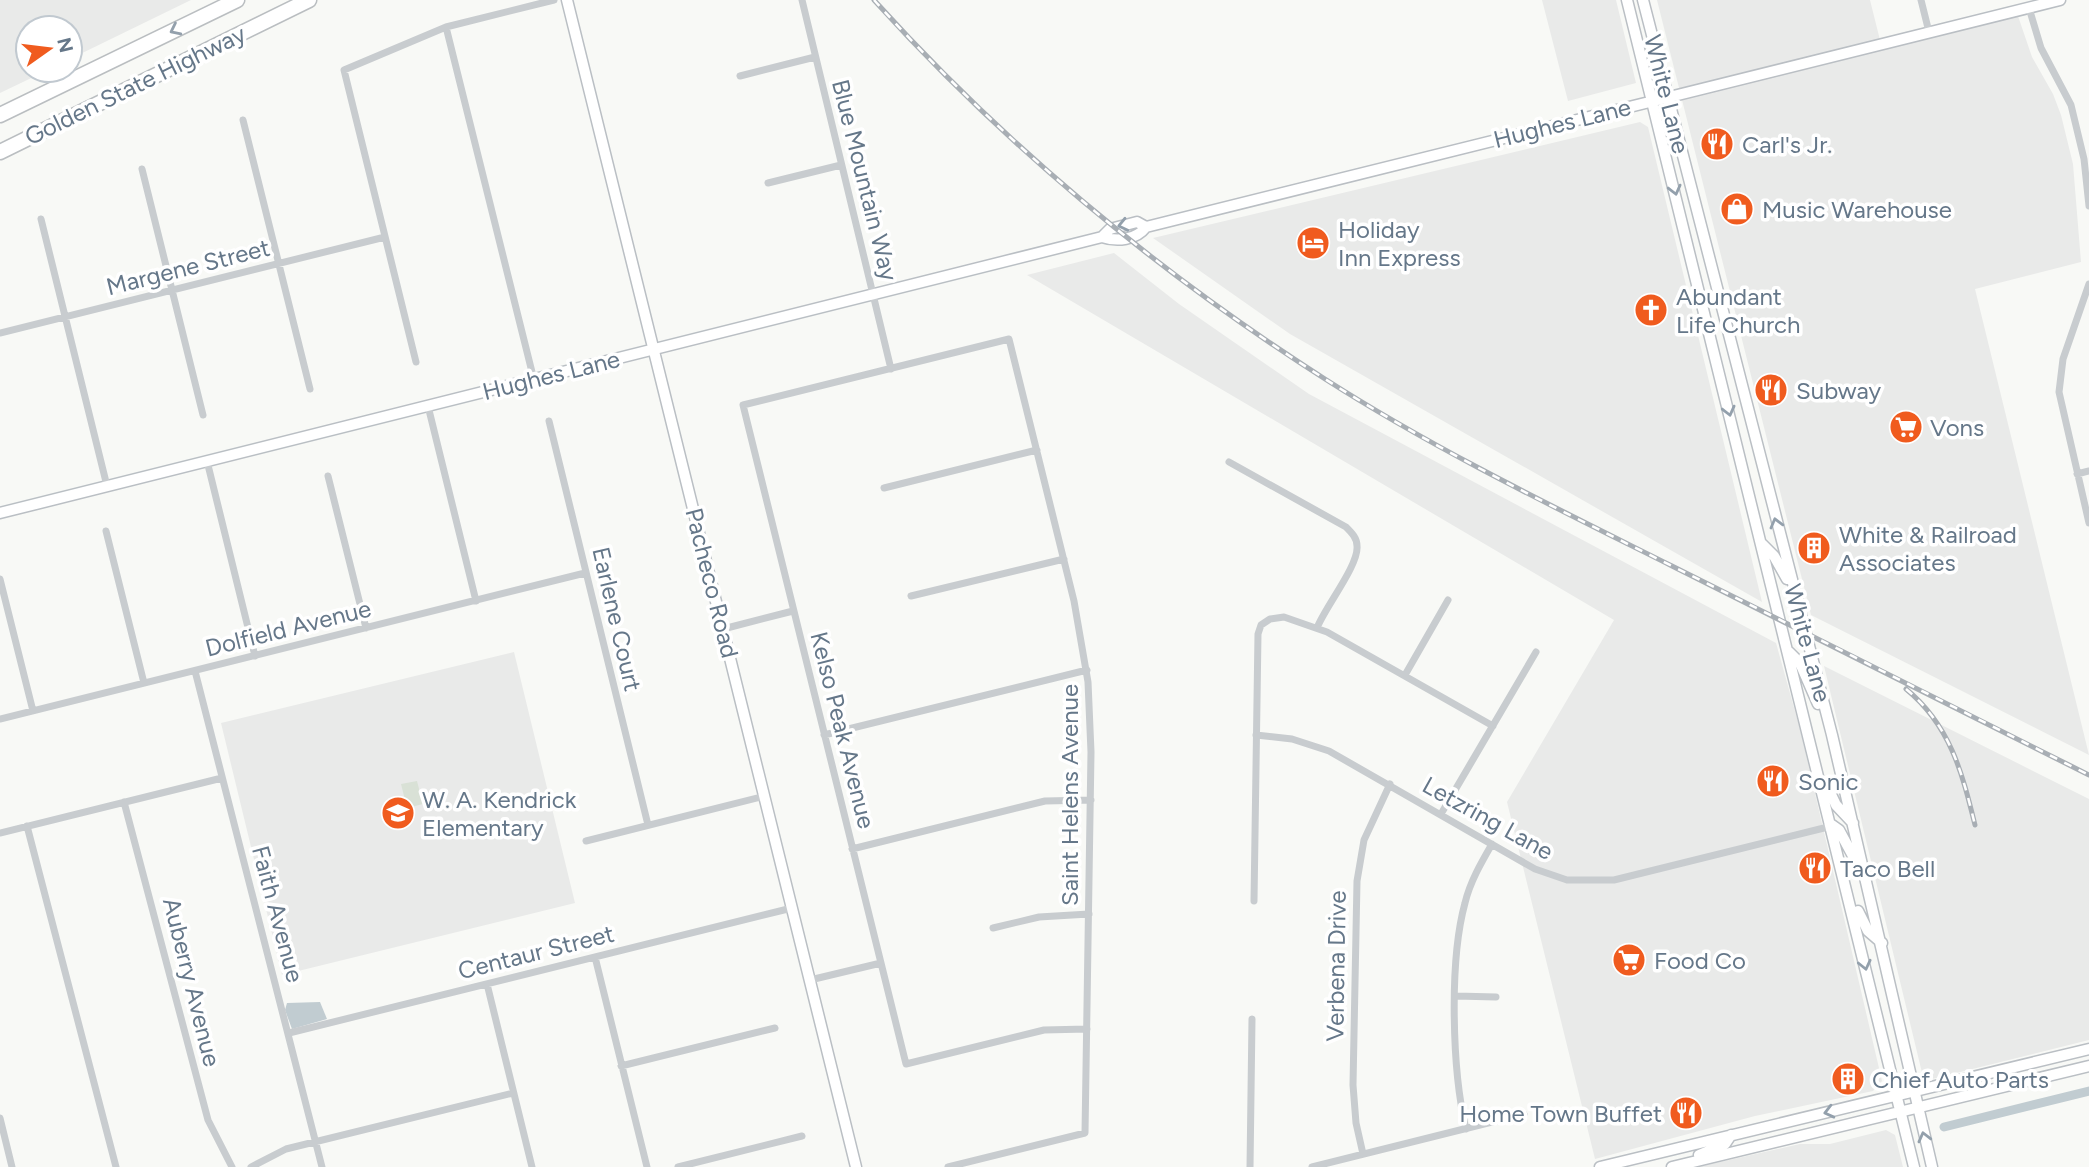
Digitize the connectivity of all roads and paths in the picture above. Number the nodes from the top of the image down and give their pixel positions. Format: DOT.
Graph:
graph roads {
  1 [pos="237,0"];
  2 [pos="309,0"];
  3 [pos="554,0"];
  4 [pos="567,0"];
  5 [pos="802,0"];
  6 [pos="1627,0"];
  7 [pos="1643,0"];
  8 [pos="1921,0"];
  9 [pos="2060,0"];
  10 [pos="2025,6"];
  11 [pos="446,27"];
  12 [pos="1929,33"];
  13 [pos="816,57"];
  14 [pos="740,76"];
  15 [pos="1667,97"];
  16 [pos="1653,100"];
  17 [pos="0,115"];
  18 [pos="243,120"];
  19 [pos="0,152"];
  20 [pos="842,165"];
  21 [pos="142,169"];
  22 [pos="768,183"];
  23 [pos="2089,200"];
  24 [pos="2089,206"];
  25 [pos="41,219"];
  26 [pos="385,237"];
  27 [pos="279,264"];
  28 [pos="2089,284"];
  29 [pos="172,290"];
  30 [pos="873,295"];
  31 [pos="65,317"];
  32 [pos="0,333"];
  33 [pos="654,350"];
  34 [pos="416,362"];
  35 [pos="891,369"];
  36 [pos="534,380"];
  37 [pos="310,389"];
  38 [pos="428,406"];
  39 [pos="203,415"];
  40 [pos="549,421"];
  41 [pos="1037,450"];
  42 [pos="207,461"];
  43 [pos="1229,462"];
  44 [pos="2089,471"];
  45 [pos="2077,474"];
  46 [pos="328,476"];
  47 [pos="107,486"];
  48 [pos="884,488"];
  49 [pos="0,513"];
  50 [pos="2089,523"];
  51 [pos="106,531"];
  52 [pos="1762,544"];
  53 [pos="1064,559"];
  54 [pos="585,573"];
  55 [pos="0,579"];
  56 [pos="1794,594"];
  57 [pos="911,596"];
  58 [pos="1448,600"];
  59 [pos="476,601"];
  60 [pos="793,611"];
  61 [pos="366,628"];
  62 [pos="1317,628"];
  63 [pos="723,629"];
  64 [pos="1789,651"];
  65 [pos="1536,652"];
  66 [pos="255,656"];
  67 [pos="1087,670"];
  68 [pos="195,671"];
  69 [pos="1405,674"];
  70 [pos="144,683"];
  71 [pos="33,711"];
  72 [pos="0,719"];
  73 [pos="1493,726"];
  74 [pos="824,735"];
  75 [pos="1832,735"];
  76 [pos="1256,736"];
  77 [pos="1811,741"];
  78 [pos="222,778"];
  79 [pos="1390,785"];
  80 [pos="765,796"];
  81 [pos="1091,800"];
  82 [pos="124,802"];
  83 [pos="1441,814"];
  84 [pos="1853,823"];
  85 [pos="648,825"];
  86 [pos="1832,825"];
  87 [pos="27,826"];
  88 [pos="0,833"];
  89 [pos="586,841"];
  90 [pos="1492,844"];
  91 [pos="852,849"];
  92 [pos="1868,885"];
  93 [pos="1849,893"];
  94 [pos="1254,901"];
  95 [pos="792,908"];
  96 [pos="1089,914"];
  97 [pos="993,928"];
  98 [pos="1882,943"];
  99 [pos="594,957"];
  100 [pos="881,963"];
  101 [pos="810,980"];
  102 [pos="486,984"];
  103 [pos="1456,996"];
  104 [pos="1496,996"];
  105 [pos="1252,1019"];
  106 [pos="775,1028"];
  107 [pos="1087,1029"];
  108 [pos="289,1033"];
  109 [pos="2089,1049"];
  110 [pos="2036,1062"];
  111 [pos="621,1066"];
  112 [pos="2089,1066"];
  113 [pos="1914,1091"];
  114 [pos="1986,1091"];
  115 [pos="513,1093"];
  116 [pos="1896,1096"];
  117 [pos="1917,1108"];
  118 [pos="1900,1112"];
  119 [pos="1524,1114"];
  120 [pos="0,1118"];
  121 [pos="1466,1129"];
  122 [pos="1731,1135"];
  123 [pos="802,1136"];
  124 [pos="316,1142"];
  125 [pos="1363,1154"];
  126 [pos="12,1167"];
  127 [pos="116,1167"];
  128 [pos="232,1167"];
  129 [pos="251,1167"];
  130 [pos="322,1167"];
  131 [pos="532,1167"];
  132 [pos="647,1167"];
  133 [pos="678,1167"];
  134 [pos="856,1167"];
  135 [pos="948,1167"];
  136 [pos="1250,1167"];
  137 [pos="1312,1167"];
  138 [pos="1600,1167"];
  139 [pos="1671,1167"];
  140 [pos="1914,1167"];
  141 [pos="1932,1167"];
  1 -- 17 [label="highway, Golden State Highway, one-way"];
  2 -- 19 [label="highway, Golden State Highway"];
  3 -- 11 [label="street"];
  4 -- 33 [label="street, Pacheco Road"];
  5 -- 13 [label="street, Blue Mountain Way"];
  6 -- 16 [label="street, White Lane"];
  7 -- 15 [label="street, White Lane"];
  8 -- 12 [label="street"];
  9 -- 10 [label="street, Hughes Lane"];
  10 -- 12 [label="street, Hughes Lane"];
  10 -- 23 [label="street"];
  11 -- 26 [label="street"];
  11 -- 36 [label="street"];
  12 -- 15 [label="street, Hughes Lane"];
  13 -- 14 [label="street"];
  13 -- 20 [label="street, Blue Mountain Way"];
  15 -- 16 [label="street, Hughes Lane"];
  56 -- 15 [label="street, White Lane, one-way"];
  16 -- 30 [label="street, Hughes Lane"];
  16 -- 52 [label="street, White Lane, one-way"];
  18 -- 27 [label="street"];
  20 -- 22 [label="street"];
  20 -- 30 [label="street, Blue Mountain Way"];
  21 -- 29 [label="street"];
  23 -- 24 [label="street"];
  25 -- 31 [label="street"];
  26 -- 27 [label="street, Margene Street"];
  26 -- 34 [label="street"];
  27 -- 29 [label="street, Margene Street"];
  27 -- 37 [label="street"];
  28 -- 45 [label="street"];
  29 -- 31 [label="street, Margene Street"];
  29 -- 39 [label="street"];
  30 -- 33 [label="street, Hughes Lane"];
  30 -- 35 [label="street, Blue Mountain Way"];
  31 -- 32 [label="street, Margene Street"];
  31 -- 47 [label="street"];
  33 -- 36 [label="street, Hughes Lane"];
  33 -- 63 [label="street, Pacheco Road"];
  35 -- 41 [label="street, Saint Helens Avenue"];
  35 -- 60 [label="street, Kelso Peak Avenue"];
  36 -- 38 [label="street, Hughes Lane"];
  38 -- 42 [label="street, Hughes Lane"];
  38 -- 59 [label="street"];
  40 -- 54 [label="street, Earlene Court"];
  41 -- 48 [label="street"];
  41 -- 53 [label="street, Saint Helens Avenue"];
  42 -- 47 [label="street, Hughes Lane"];
  42 -- 66 [label="street"];
  43 -- 62 [label="street"];
  44 -- 45 [label="street"];
  45 -- 50 [label="street"];
  46 -- 61 [label="street"];
  47 -- 49 [label="street, Hughes Lane"];
  51 -- 70 [label="street"];
  52 -- 56 [label="street"];
  52 -- 64 [label="street, White Lane"];
  53 -- 57 [label="street"];
  53 -- 67 [label="street, Saint Helens Avenue"];
  54 -- 59 [label="street, Dolfield Avenue"];
  54 -- 85 [label="street, Earlene Court"];
  55 -- 71 [label="street"];
  56 -- 75 [label="street, White Lane"];
  58 -- 69 [label="street"];
  59 -- 61 [label="street, Dolfield Avenue"];
  60 -- 63 [label="street"];
  60 -- 74 [label="street, Kelso Peak Avenue"];
  61 -- 66 [label="street, Dolfield Avenue"];
  62 -- 69 [label="street"];
  62 -- 76 [label="street"];
  63 -- 80 [label="street, Pacheco Road"];
  64 -- 75 [label="street"];
  64 -- 77 [label="street, White Lane"];
  65 -- 73 [label="street"];
  66 -- 68 [label="street, Dolfield Avenue"];
  67 -- 74 [label="street"];
  67 -- 81 [label="street, Saint Helens Avenue"];
  68 -- 70 [label="street, Dolfield Avenue"];
  68 -- 78 [label="street, Faith Avenue"];
  69 -- 73 [label="street"];
  70 -- 71 [label="street, Dolfield Avenue"];
  71 -- 72 [label="street, Dolfield Avenue"];
  73 -- 83 [label="street"];
  74 -- 91 [label="street, Kelso Peak Avenue"];
  75 -- 84 [label="street, White Lane"];
  76 -- 79 [label="street, Letzring Lane"];
  76 -- 94 [label="street"];
  77 -- 84 [label="street"];
  77 -- 86 [label="street, White Lane"];
  78 -- 82 [label="street"];
  78 -- 108 [label="street, Faith Avenue"];
  79 -- 83 [label="street, Letzring Lane"];
  79 -- 125 [label="street, Verbena Drive"];
  80 -- 85 [label="street"];
  80 -- 95 [label="street, Pacheco Road"];
  81 -- 91 [label="street"];
  81 -- 96 [label="street, Saint Helens Avenue"];
  82 -- 87 [label="street"];
  82 -- 128 [label="street, Auberry Avenue"];
  83 -- 90 [label="street, Letzring Lane"];
  84 -- 92 [label="street, White Lane"];
  85 -- 89 [label="street"];
  86 -- 90 [label="street, Letzring Lane"];
  86 -- 92 [label="street"];
  86 -- 93 [label="street, White Lane"];
  87 -- 88 [label="street"];
  87 -- 127 [label="street"];
  90 -- 103 [label="street"];
  91 -- 100 [label="street, Kelso Peak Avenue"];
  92 -- 98 [label="street, White Lane"];
  93 -- 98 [label="street"];
  93 -- 116 [label="street, White Lane, one-way"];
  95 -- 99 [label="street, Centaur Street"];
  95 -- 101 [label="street, Pacheco Road"];
  96 -- 97 [label="street"];
  96 -- 107 [label="street, Saint Helens Avenue"];
  98 -- 113 [label="street, White Lane"];
  99 -- 102 [label="street, Centaur Street"];
  99 -- 111 [label="street"];
  100 -- 101 [label="street"];
  100 -- 107 [label="street, Kelso Peak Avenue"];
  101 -- 134 [label="street, Pacheco Road"];
  102 -- 108 [label="street, Centaur Street"];
  102 -- 115 [label="street"];
  103 -- 104 [label="street"];
  103 -- 121 [label="street"];
  105 -- 136 [label="street"];
  106 -- 111 [label="street"];
  107 -- 135 [label="street, Saint Helens Avenue"];
  108 -- 124 [label="street, Faith Avenue"];
  109 -- 110 [label="street"];
  110 -- 113 [label="street"];
  110 -- 114 [label="street"];
  111 -- 132 [label="street"];
  112 -- 114 [label="street"];
  113 -- 116 [label="street"];
  113 -- 117 [label="street, White Lane"];
  114 -- 117 [label="street"];
  115 -- 124 [label="street"];
  115 -- 131 [label="street"];
  116 -- 118 [label="street, White Lane"];
  116 -- 122 [label="street, one-way"];
  117 -- 118 [label="street"];
  141 -- 117 [label="street, White Lane, one-way"];
  118 -- 139 [label="street"];
  118 -- 140 [label="street, White Lane"];
  119 -- 121 [label="street"];
  120 -- 126 [label="street"];
  121 -- 125 [label="street"];
  122 -- 138 [label="street"];
  122 -- 139 [label="street"];
  123 -- 133 [label="street"];
  124 -- 129 [label="street"];
  124 -- 130 [label="street, Faith Avenue"];
  125 -- 137 [label="street"];
}
